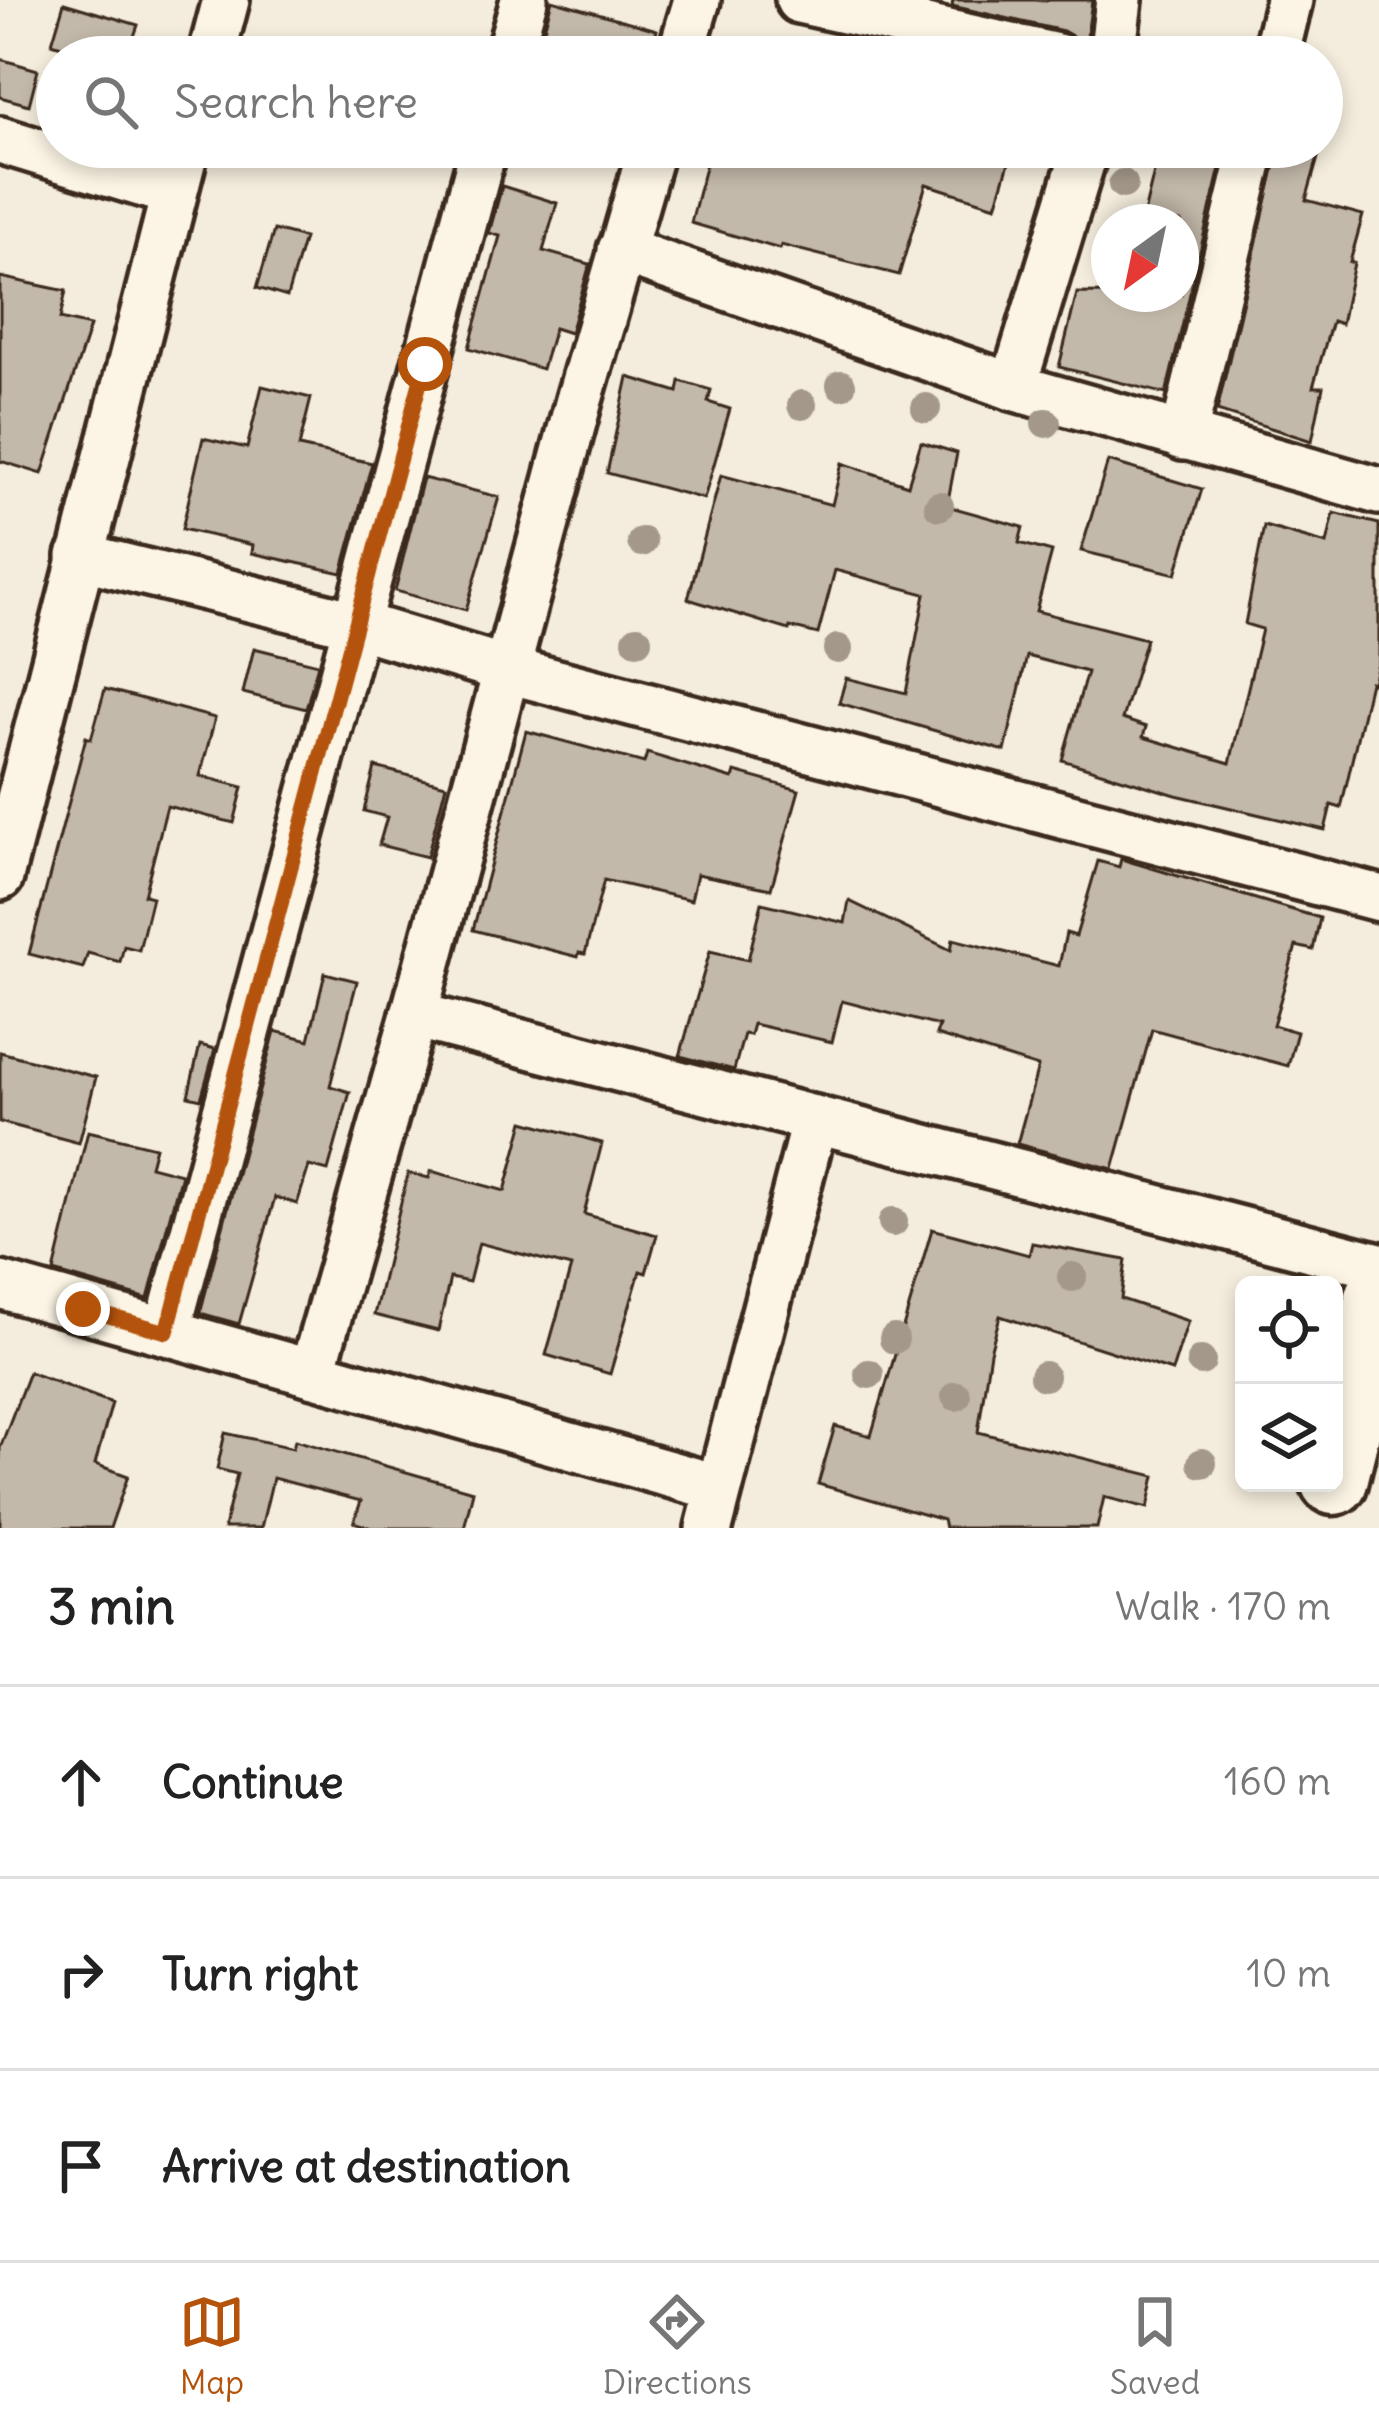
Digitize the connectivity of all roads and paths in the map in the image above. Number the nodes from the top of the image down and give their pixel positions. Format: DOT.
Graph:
graph roads {
  1 [pos="226,0"];
  2 [pos="524,0"];
  3 [pos="698,0"];
  4 [pos="799,0"];
  5 [pos="1119,0"];
  6 [pos="1289,0"];
  7 [pos="217,36"];
  8 [pos="514,36"];
  9 [pos="687,36"];
  10 [pos="963,36"];
  11 [pos="1115,36"];
  12 [pos="1280,36"];
  13 [pos="0,140"];
  14 [pos="36,151"];
  15 [pos="91,168"];
  16 [pos="180,168"];
  17 [pos="478,168"];
  18 [pos="646,168"];
  19 [pos="1080,168"];
  20 [pos="1248,168"];
  21 [pos="173,193"];
  22 [pos="621,250"];
  23 [pos="1012,387"];
  24 [pos="1183,437"];
  25 [pos="1379,490"];
  26 [pos="80,556"];
  27 [pos="355,624"];
  28 [pos="508,670"];
  29 [pos="0,877"];
  30 [pos="1379,898"];
  31 [pos="415,1015"];
  32 [pos="815,1119"];
  33 [pos="1379,1266"];
  34 [pos="0,1286"];
  35 [pos="1379,1298"];
  36 [pos="167,1332"];
  37 [pos="312,1373"];
  38 [pos="1343,1445"];
  39 [pos="1332,1492"];
  40 [pos="714,1508"];
  41 [pos="1323,1528"];
  1 -- 7 [label="street"];
  2 -- 8 [label="street"];
  3 -- 9 [label="street"];
  4 -- 10 [label="street"];
  5 -- 11 [label="street"];
  6 -- 12 [label="street"];
  13 -- 14 [label="street"];
  15 -- 21 [label="street"];
  16 -- 21 [label="street"];
  17 -- 27 [label="street"];
  18 -- 22 [label="street"];
  19 -- 23 [label="street"];
  20 -- 24 [label="street"];
  21 -- 26 [label="street"];
  22 -- 23 [label="street"];
  22 -- 28 [label="street"];
  23 -- 24 [label="street"];
  24 -- 25 [label="street"];
  26 -- 27 [label="street"];
  26 -- 29 [label="street"];
  27 -- 28 [label="street"];
  27 -- 36 [label="street"];
  28 -- 30 [label="street"];
  28 -- 31 [label="street"];
  31 -- 32 [label="street"];
  31 -- 37 [label="street"];
  32 -- 33 [label="street"];
  32 -- 40 [label="street"];
  34 -- 36 [label="street"];
  35 -- 38 [label="main road"];
  36 -- 37 [label="street"];
  37 -- 40 [label="street"];
  39 -- 41 [label="main road"];
}
